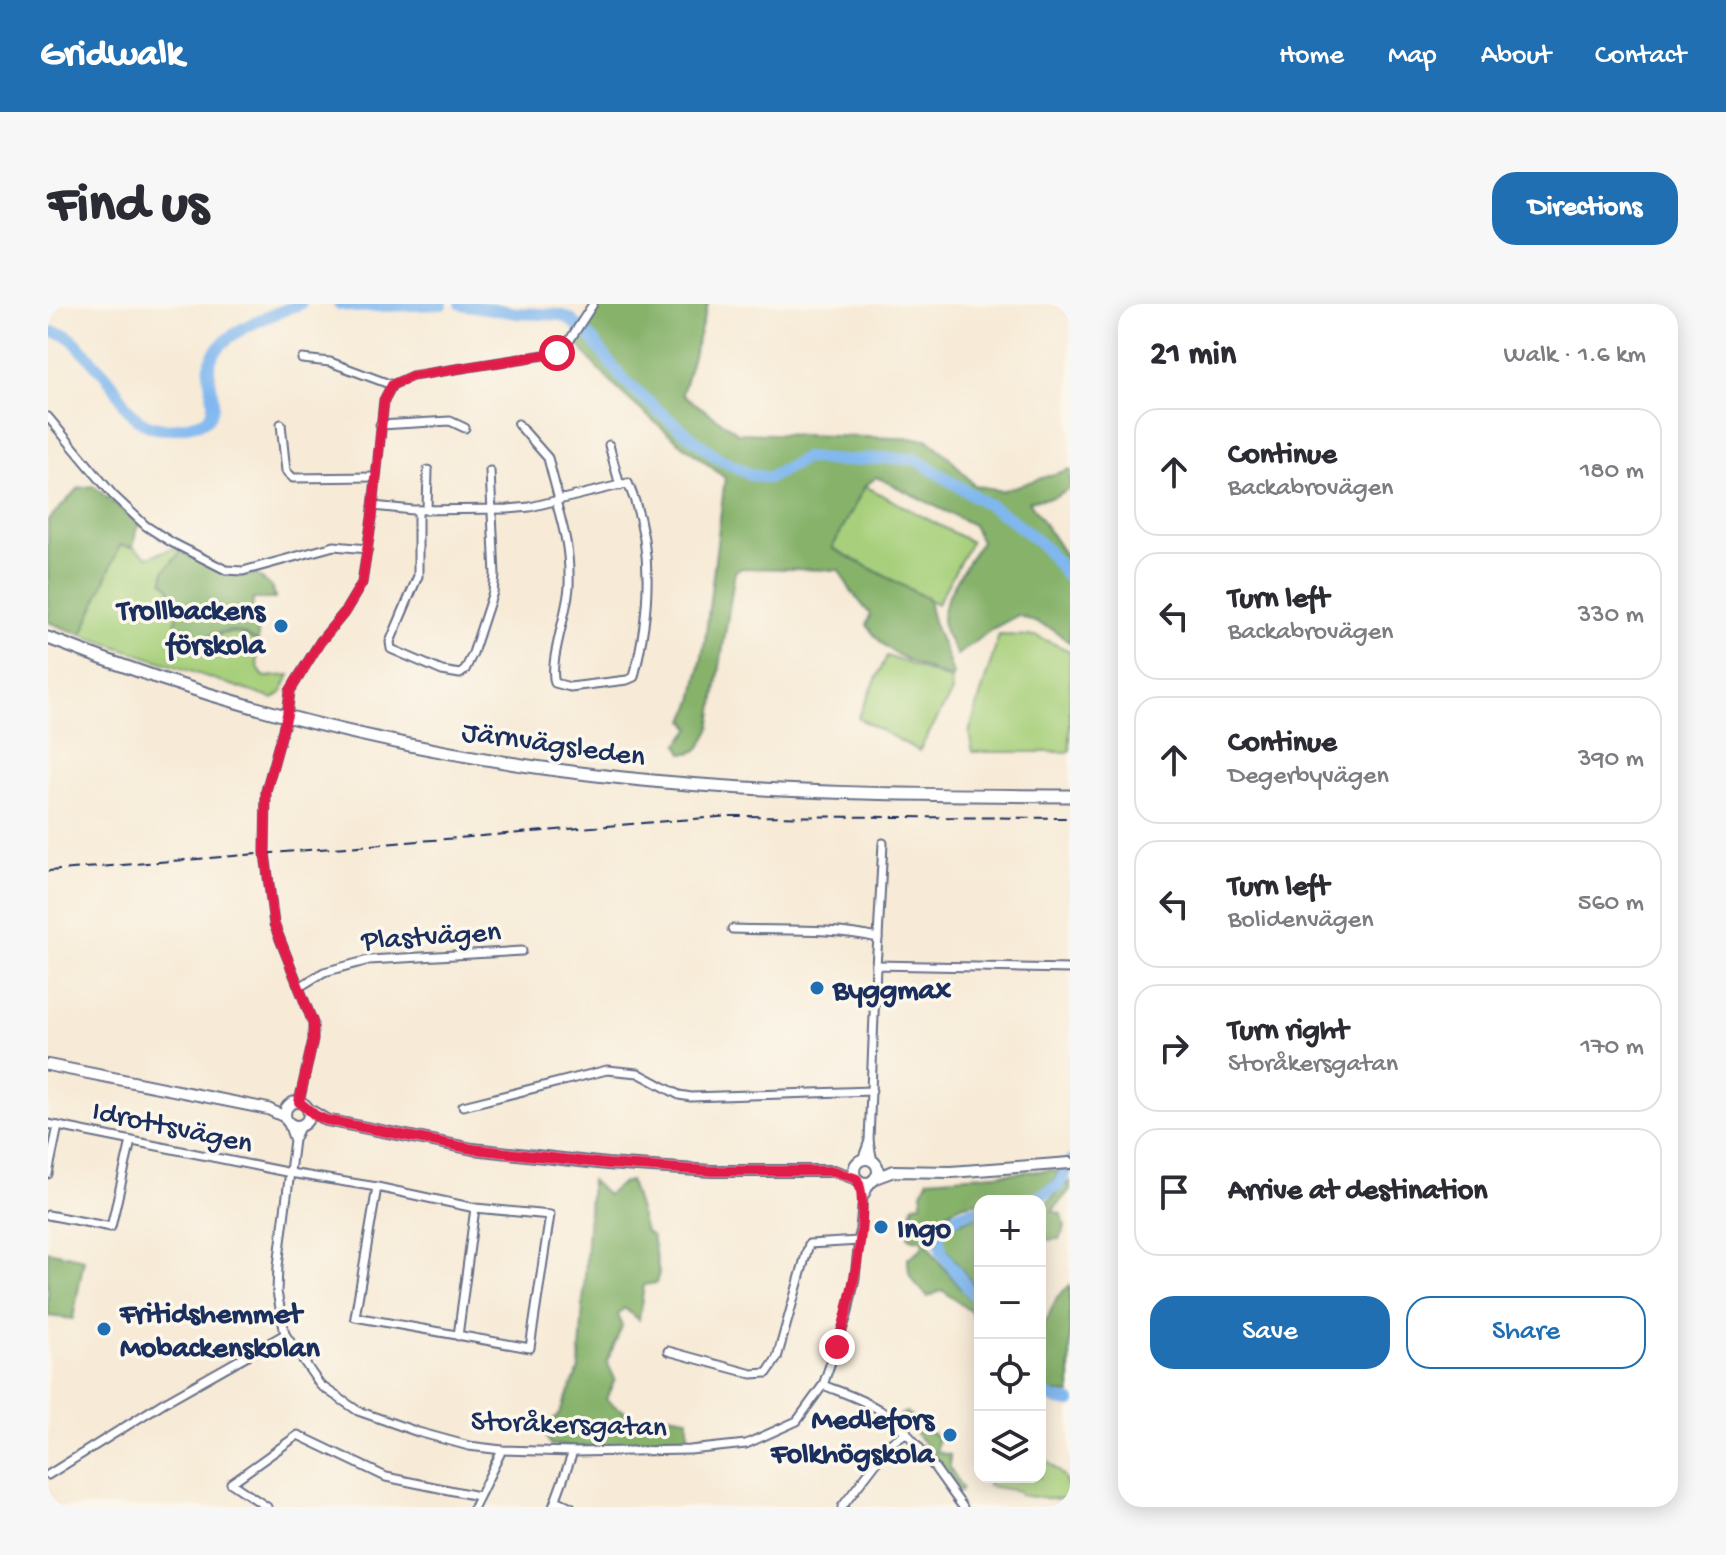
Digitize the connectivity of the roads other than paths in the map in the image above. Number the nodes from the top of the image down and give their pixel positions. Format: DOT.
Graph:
graph roads {
  1 [pos="593,304"];
  2 [pos="302,359"];
  3 [pos="392,385"];
  4 [pos="48,417"];
  5 [pos="281,424"];
  6 [pos="518,424"];
  7 [pos="380,425"];
  8 [pos="465,428"];
  9 [pos="609,445"];
  10 [pos="428,470"];
  11 [pos="490,471"];
  12 [pos="375,477"];
  13 [pos="624,484"];
  14 [pos="558,500"];
  15 [pos="373,506"];
  16 [pos="493,509"];
  17 [pos="423,510"];
  18 [pos="368,549"];
  19 [pos="48,638"];
  20 [pos="287,715"];
  21 [pos="1070,796"];
  22 [pos="883,843"];
  23 [pos="732,929"];
  24 [pos="878,938"];
  25 [pos="522,951"];
  26 [pos="876,965"];
  27 [pos="1070,969"];
  28 [pos="301,986"];
  29 [pos="48,1065"];
  30 [pos="872,1091"];
  31 [pos="463,1106"];
  32 [pos="293,1111"];
  33 [pos="326,1120"];
  34 [pos="48,1124"];
  35 [pos="303,1124"];
  36 [pos="58,1126"];
  37 [pos="294,1140"];
  38 [pos="131,1141"];
  39 [pos="866,1162"];
  40 [pos="1070,1163"];
  41 [pos="834,1171"];
  42 [pos="894,1171"];
  43 [pos="289,1173"];
  44 [pos="48,1174"];
  45 [pos="858,1180"];
  46 [pos="874,1180"];
  47 [pos="377,1187"];
  48 [pos="863,1198"];
  49 [pos="475,1208"];
  50 [pos="48,1215"];
  51 [pos="859,1241"];
  52 [pos="285,1334"];
  53 [pos="458,1336"];
  54 [pos="668,1351"];
  55 [pos="823,1385"];
  56 [pos="907,1432"];
  57 [pos="502,1450"];
  58 [pos="573,1452"];
  59 [pos="48,1475"];
  60 [pos="478,1496"];
  61 [pos="554,1503"];
  62 [pos="267,1507"];
  63 [pos="474,1507"];
  64 [pos="571,1507"];
  65 [pos="842,1507"];
  66 [pos="963,1507"];
  1 -- 3 [label="street"];
  2 -- 3 [label="street"];
  3 -- 7 [label="street"];
  4 -- 18 [label="street"];
  5 -- 12 [label="street"];
  6 -- 14 [label="street"];
  7 -- 8 [label="street"];
  7 -- 12 [label="street"];
  9 -- 13 [label="street"];
  10 -- 17 [label="street"];
  11 -- 16 [label="street"];
  12 -- 15 [label="street"];
  13 -- 14 [label="street"];
  13 -- 14 [label="street"];
  14 -- 16 [label="street"];
  15 -- 17 [label="street"];
  15 -- 18 [label="street"];
  16 -- 17 [label="street"];
  16 -- 17 [label="street"];
  18 -- 20 [label="street"];
  19 -- 20 [label="main road, Järnvägsleden"];
  20 -- 21 [label="main road, Järnvägsleden"];
  20 -- 28 [label="street"];
  22 -- 24 [label="street"];
  23 -- 24 [label="street"];
  24 -- 26 [label="street"];
  25 -- 28 [label="street, Plastvägen"];
  26 -- 27 [label="street"];
  26 -- 30 [label="street"];
  28 -- 32 [label="street"];
  29 -- 32 [label="main road"];
  30 -- 31 [label="street"];
  30 -- 39 [label="street"];
  32 -- 33 [label="main road"];
  32 -- 35 [label="main road"];
  32 -- 35 [label="main road"];
  32 -- 37 [label="street, Storåkersgatan"];
  33 -- 35 [label="main road"];
  33 -- 41 [label="main road"];
  34 -- 36 [label="street, Idrottsvägen"];
  35 -- 37 [label="street, Storåkersgatan"];
  36 -- 38 [label="street, Idrottsvägen"];
  36 -- 44 [label="street"];
  37 -- 43 [label="street, Storåkersgatan"];
  38 -- 43 [label="street, Idrottsvägen"];
  38 -- 50 [label="street"];
  39 -- 41 [label="main road"];
  39 -- 42 [label="main road"];
  39 -- 45 [label="main road"];
  39 -- 46 [label="main road"];
  40 -- 42 [label="main road"];
  41 -- 45 [label="main road"];
  42 -- 46 [label="main road"];
  43 -- 47 [label="street, Idrottsvägen"];
  43 -- 52 [label="street, Storåkersgatan"];
  45 -- 46 [label="main road"];
  45 -- 48 [label="street, Storåkersgatan"];
  46 -- 48 [label="street, Storåkersgatan"];
  47 -- 49 [label="street, Idrottsvägen"];
  47 -- 53 [label="street"];
  48 -- 51 [label="street, Storåkersgatan"];
  49 -- 53 [label="street"];
  49 -- 53 [label="street, Idrottsvägen"];
  51 -- 54 [label="street"];
  51 -- 55 [label="street, Storåkersgatan"];
  52 -- 57 [label="street, Storåkersgatan"];
  52 -- 59 [label="street"];
  55 -- 56 [label="street"];
  55 -- 58 [label="street, Storåkersgatan"];
  56 -- 65 [label="street"];
  56 -- 66 [label="street"];
  57 -- 58 [label="street, Storåkersgatan"];
  57 -- 60 [label="street"];
  58 -- 61 [label="street"];
  60 -- 62 [label="street"];
  60 -- 63 [label="street"];
  61 -- 64 [label="street"];
}
